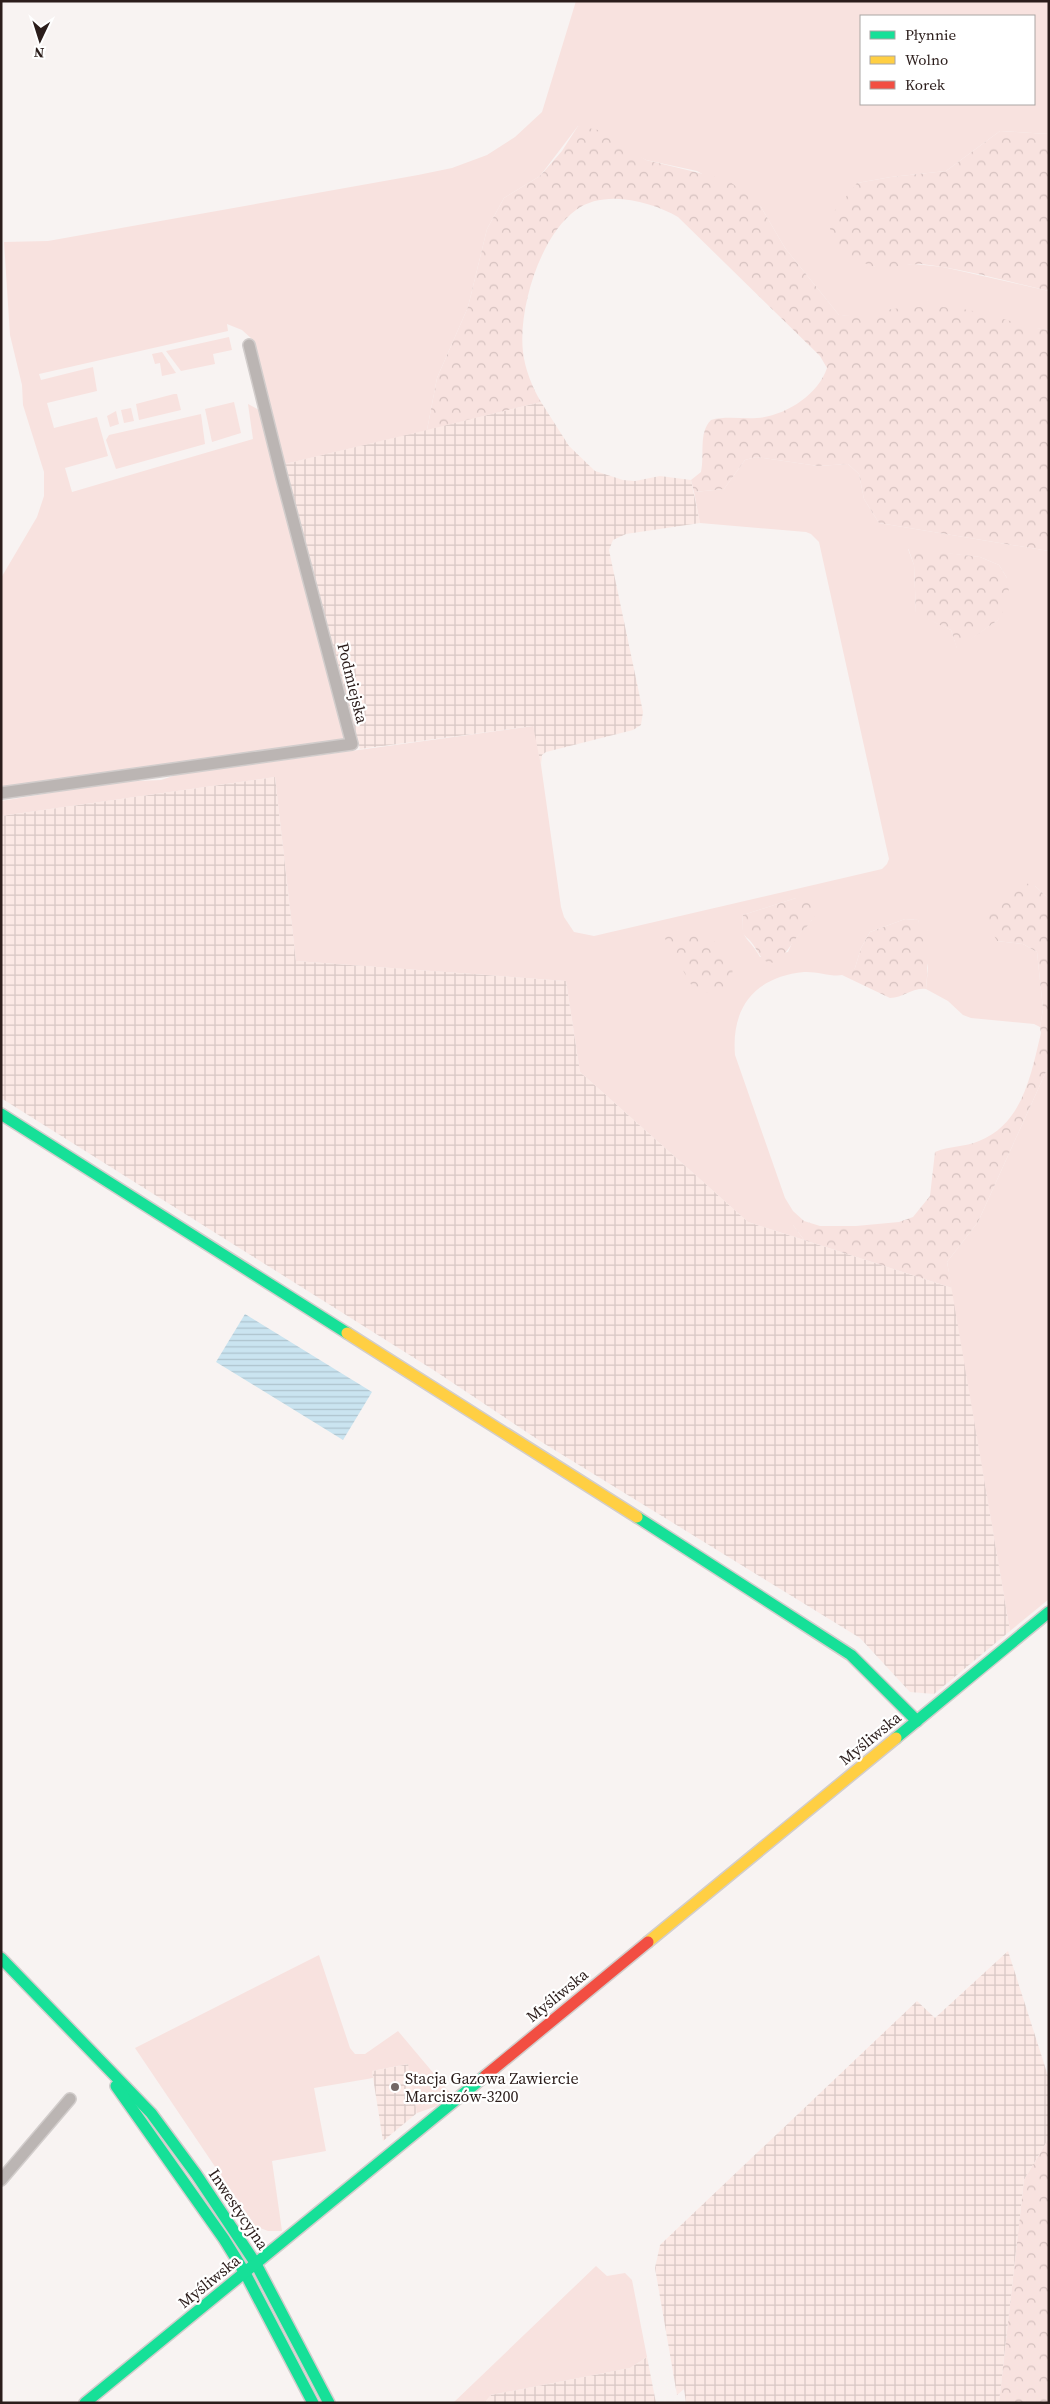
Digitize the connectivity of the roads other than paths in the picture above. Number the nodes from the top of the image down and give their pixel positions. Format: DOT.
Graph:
graph roads {
  1 [pos="249,345"];
  2 [pos="1,793"];
  3 [pos="1,1114"];
  4 [pos="1049,1612"];
  5 [pos="917,1721"];
  6 [pos="1,1958"];
  7 [pos="93,2054"];
  8 [pos="70,2099"];
  9 [pos="1,2180"];
  10 [pos="256,2264"];
  11 [pos="245,2273"];
  12 [pos="85,2403"];
  13 [pos="313,2403"];
  14 [pos="329,2403"];
  1 -- 2 [label="street, Podmiejska"];
  3 -- 5 [label="street"];
  4 -- 5 [label="street, Myśliwska"];
  5 -- 10 [label="street, Myśliwska"];
  6 -- 7 [label="street, Inwestycyjna"];
  7 -- 10 [label="street, Inwestycyjna"];
  7 -- 11 [label="street, Inwestycyjna"];
  8 -- 9 [label="street"];
  10 -- 11 [label="street, Myśliwska"];
  10 -- 14 [label="street, Inwestycyjna"];
  11 -- 12 [label="street, Myśliwska"];
  11 -- 13 [label="street, Inwestycyjna"];
}
